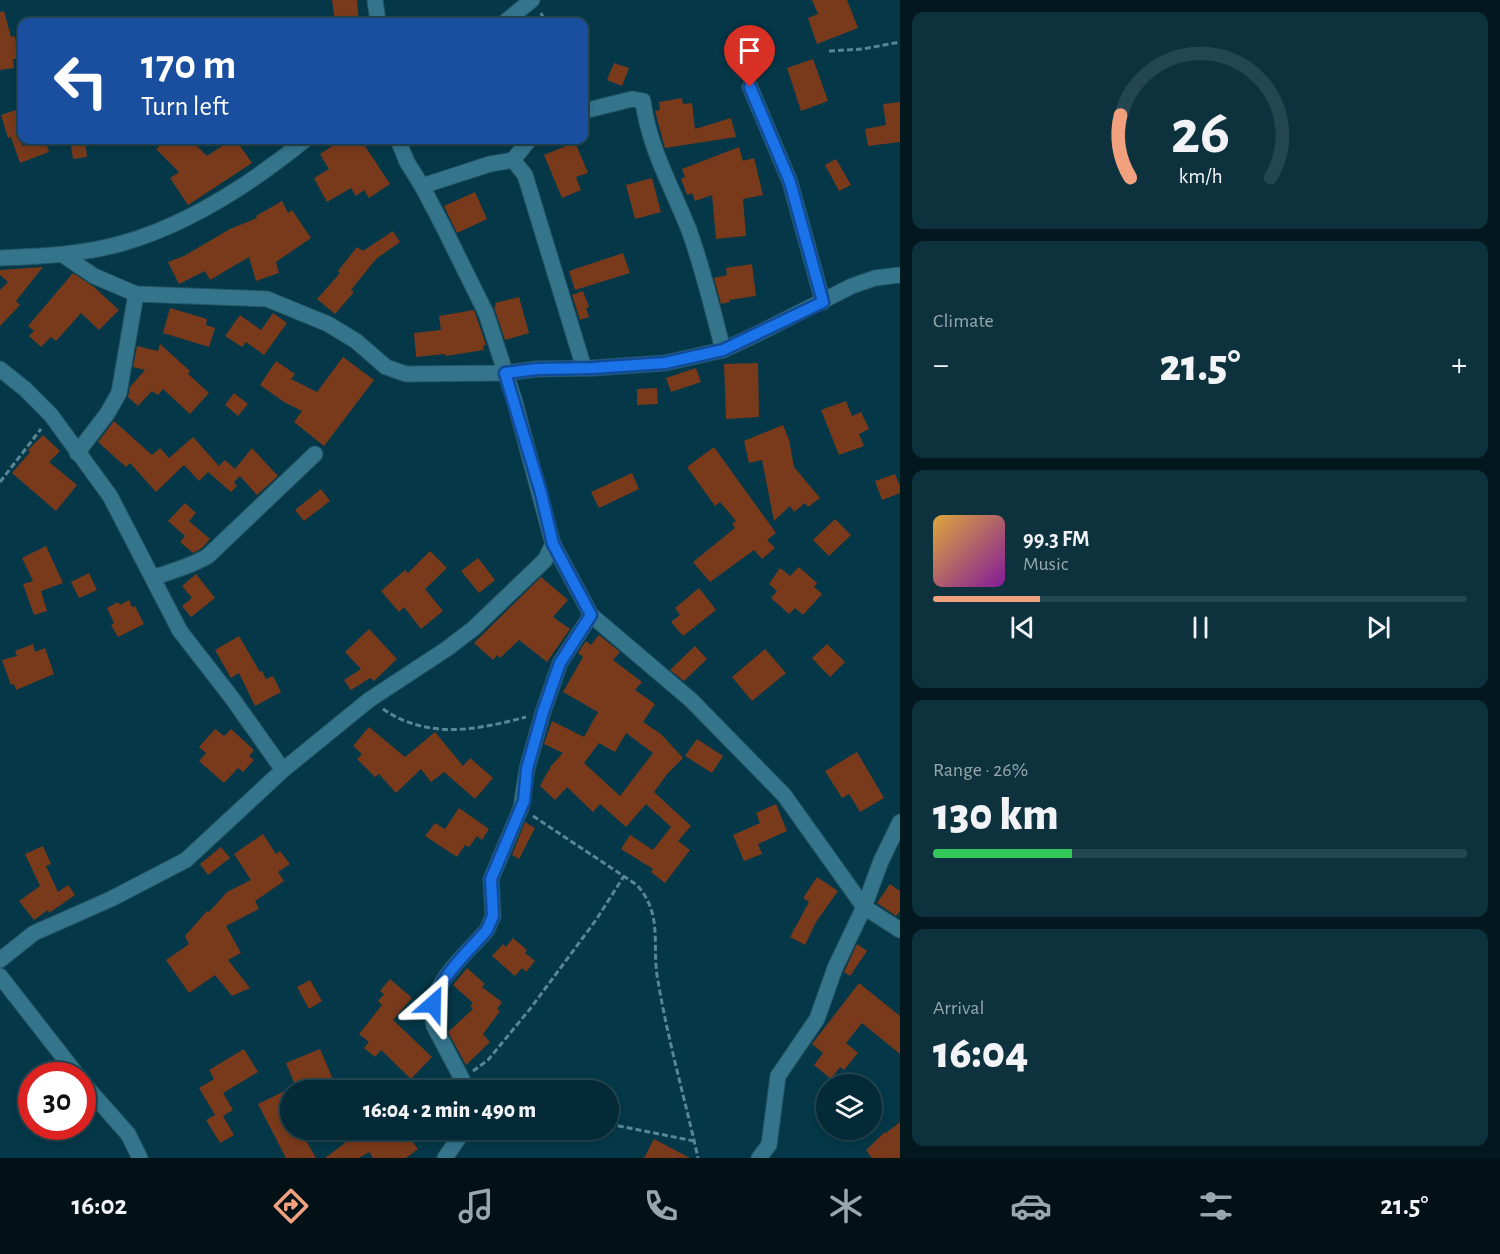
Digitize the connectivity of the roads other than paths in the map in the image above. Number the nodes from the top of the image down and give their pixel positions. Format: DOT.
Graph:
graph roads {
  1 [pos="375,0"];
  2 [pos="532,0"];
  3 [pos="377,18"];
  4 [pos="510,18"];
  5 [pos="750,87"];
  6 [pos="588,110"];
  7 [pos="300,144"];
  8 [pos="400,144"];
  9 [pos="526,144"];
  10 [pos="513,160"];
  11 [pos="422,186"];
  12 [pos="63,255"];
  13 [pos="0,258"];
  14 [pos="900,275"];
  15 [pos="136,294"];
  16 [pos="823,302"];
  17 [pos="723,350"];
  18 [pos="584,368"];
  19 [pos="0,369"];
  20 [pos="505,373"];
  21 [pos="77,453"];
  22 [pos="315,454"];
  23 [pos="553,544"];
  24 [pos="153,578"];
  25 [pos="591,615"];
  26 [pos="283,770"];
  27 [pos="900,822"];
  28 [pos="864,908"];
  29 [pos="900,930"];
  30 [pos="0,960"];
  31 [pos="0,976"];
  32 [pos="67,1062"];
  33 [pos="461,1080"];
  34 [pos="96,1098"];
  35 [pos="457,1140"];
  36 [pos="140,1158"];
  37 [pos="445,1158"];
  38 [pos="759,1158"];
  1 -- 3 [label="street"];
  2 -- 4 [label="street"];
  5 -- 16 [label="street"];
  6 -- 17 [label="street"];
  7 -- 12 [label="street"];
  8 -- 11 [label="street"];
  9 -- 10 [label="street"];
  10 -- 11 [label="street"];
  10 -- 18 [label="street"];
  11 -- 20 [label="street"];
  12 -- 13 [label="street"];
  12 -- 15 [label="street"];
  14 -- 16 [label="street"];
  15 -- 20 [label="street"];
  15 -- 21 [label="street"];
  16 -- 17 [label="street"];
  17 -- 18 [label="street"];
  18 -- 20 [label="street"];
  19 -- 21 [label="street"];
  20 -- 23 [label="street"];
  21 -- 24 [label="street"];
  22 -- 24 [label="street"];
  23 -- 25 [label="street"];
  23 -- 26 [label="street"];
  24 -- 26 [label="street"];
  25 -- 28 [label="street"];
  25 -- 33 [label="street"];
  26 -- 30 [label="street"];
  27 -- 28 [label="street"];
  28 -- 29 [label="street"];
  28 -- 38 [label="street"];
  31 -- 32 [label="street"];
  34 -- 36 [label="street"];
  35 -- 37 [label="street"];
}
